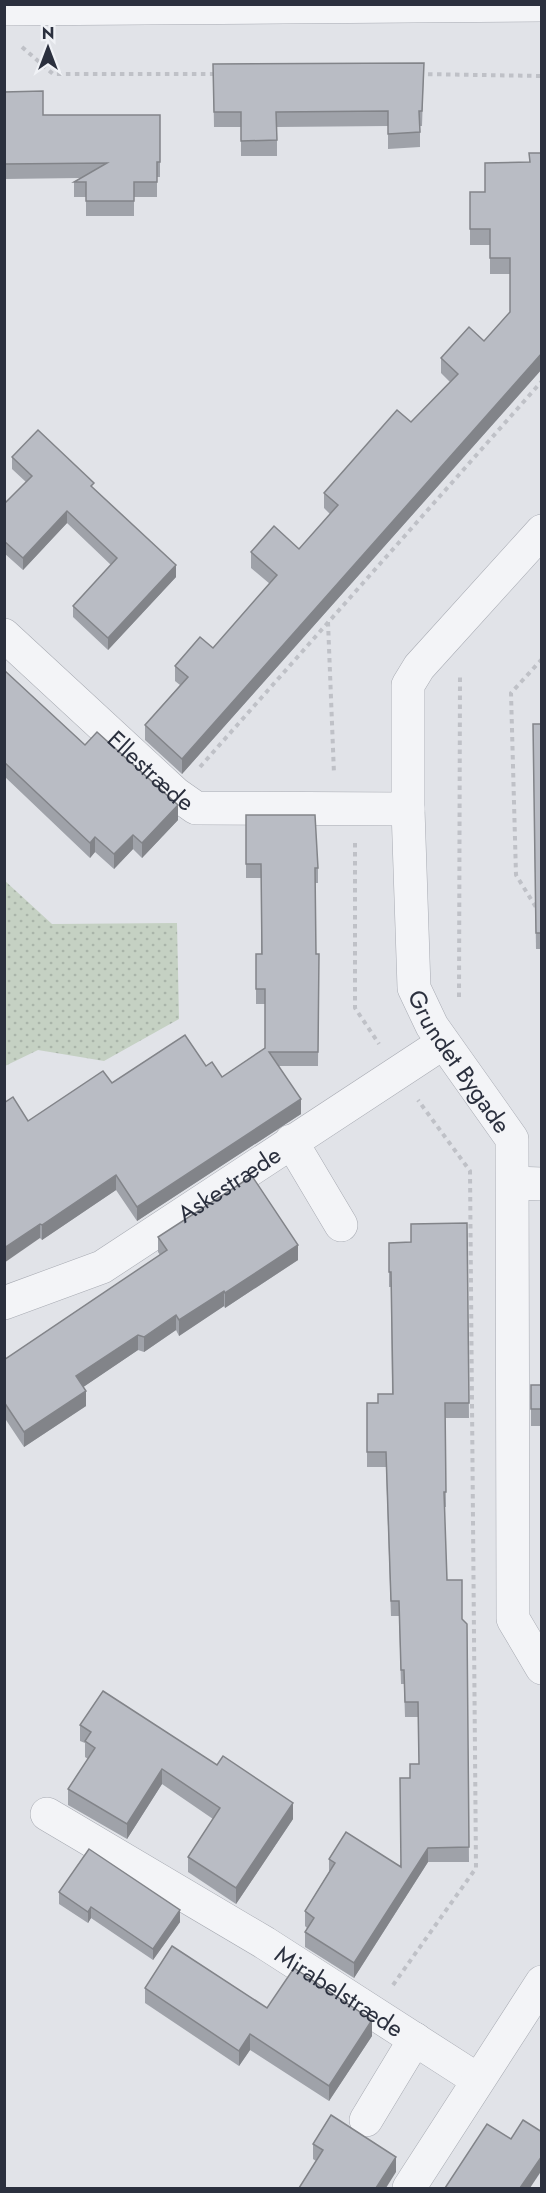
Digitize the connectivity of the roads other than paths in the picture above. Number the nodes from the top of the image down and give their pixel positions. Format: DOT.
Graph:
graph roads {
  1 [pos="542,5"];
  2 [pos="4,9"];
  3 [pos="542,531"];
  4 [pos="4,634"];
  5 [pos="408,809"];
  6 [pos="443,1043"];
  7 [pos="291,1141"];
  8 [pos="527,1184"];
  9 [pos="341,1225"];
  10 [pos="4,1303"];
  11 [pos="542,1668"];
  12 [pos="47,1814"];
  13 [pos="542,1982"];
  14 [pos="532,2015"];
  15 [pos="415,2039"];
  16 [pos="478,2080"];
  17 [pos="366,2120"];
  18 [pos="409,2188"];
  1 -- 2 [label="street"];
  3 -- 5 [label="street, Grundet Bygade"];
  4 -- 5 [label="street, Ellestræde"];
  5 -- 6 [label="street, Grundet Bygade"];
  6 -- 7 [label="street, Askestræde"];
  6 -- 8 [label="street, Grundet Bygade"];
  7 -- 9 [label="street"];
  7 -- 10 [label="street, Askestræde"];
  8 -- 11 [label="street, Grundet Bygade"];
  12 -- 15 [label="street, Mirabelstræde"];
  13 -- 14 [label="street"];
  14 -- 16 [label="street"];
  15 -- 16 [label="street, Mirabelstræde"];
  15 -- 17 [label="street, Mirabelstræde"];
  16 -- 18 [label="street"];
}
